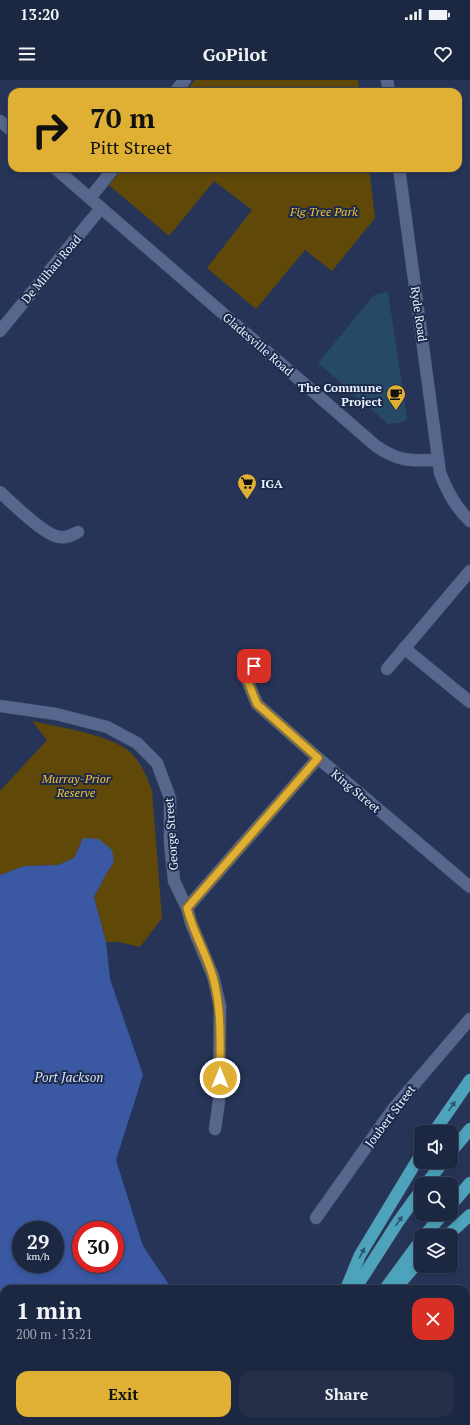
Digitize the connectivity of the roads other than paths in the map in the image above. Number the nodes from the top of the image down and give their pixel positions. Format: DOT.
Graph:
graph roads {
  1 [pos="185,80"];
  2 [pos="178,88"];
  3 [pos="0,121"];
  4 [pos="8,128"];
  5 [pos="60,172"];
  6 [pos="111,172"];
  7 [pos="400,172"];
  8 [pos="90,198"];
  9 [pos="101,208"];
  10 [pos="0,330"];
  11 [pos="438,460"];
  12 [pos="0,492"];
  13 [pos="470,520"];
  14 [pos="78,532"];
  15 [pos="470,571"];
  16 [pos="404,648"];
  17 [pos="254,666"];
  18 [pos="387,669"];
  19 [pos="470,702"];
  20 [pos="0,706"];
  21 [pos="318,758"];
  22 [pos="470,887"];
  23 [pos="187,908"];
  24 [pos="470,1020"];
  25 [pos="470,1080"];
  26 [pos="439,1125"];
  27 [pos="215,1129"];
  28 [pos="470,1129"];
  29 [pos="458,1144"];
  30 [pos="414,1166"];
  31 [pos="438,1169"];
  32 [pos="431,1177"];
  33 [pos="470,1183"];
  34 [pos="458,1196"];
  35 [pos="414,1200"];
  36 [pos="470,1215"];
  37 [pos="316,1218"];
  38 [pos="437,1221"];
  39 [pos="430,1229"];
  40 [pos="455,1229"];
  41 [pos="414,1250"];
  42 [pos="414,1267"];
  43 [pos="348,1285"];
  44 [pos="358,1285"];
  45 [pos="388,1285"];
  46 [pos="398,1285"];
  1 -- 2 [label="street"];
  3 -- 4 [label="street"];
  5 -- 8 [label="street, Gladesville Road"];
  6 -- 8 [label="street"];
  7 -- 11 [label="street, Ryde Road"];
  8 -- 9 [label="street, Gladesville Road"];
  9 -- 10 [label="street, De Milhau Road"];
  9 -- 11 [label="street, Gladesville Road"];
  11 -- 13 [label="street"];
  12 -- 14 [label="street"];
  15 -- 16 [label="street"];
  16 -- 18 [label="street"];
  16 -- 19 [label="street"];
  17 -- 21 [label="street, King Street"];
  20 -- 23 [label="street, George Street"];
  21 -- 22 [label="street, King Street"];
  21 -- 23 [label="street"];
  23 -- 27 [label="street, George Street"];
  24 -- 37 [label="street, Joubert Street"];
  26 -- 25 [label="main road, one-way"];
  28 -- 29 [label="main road"];
  43 -- 30 [label="main road, one-way"];
  31 -- 32 [label="main road"];
  33 -- 34 [label="main road"];
  44 -- 35 [label="main road, one-way"];
  36 -- 40 [label="main road"];
  38 -- 39 [label="main road"];
  41 -- 45 [label="main road"];
  42 -- 46 [label="main road"];
}
